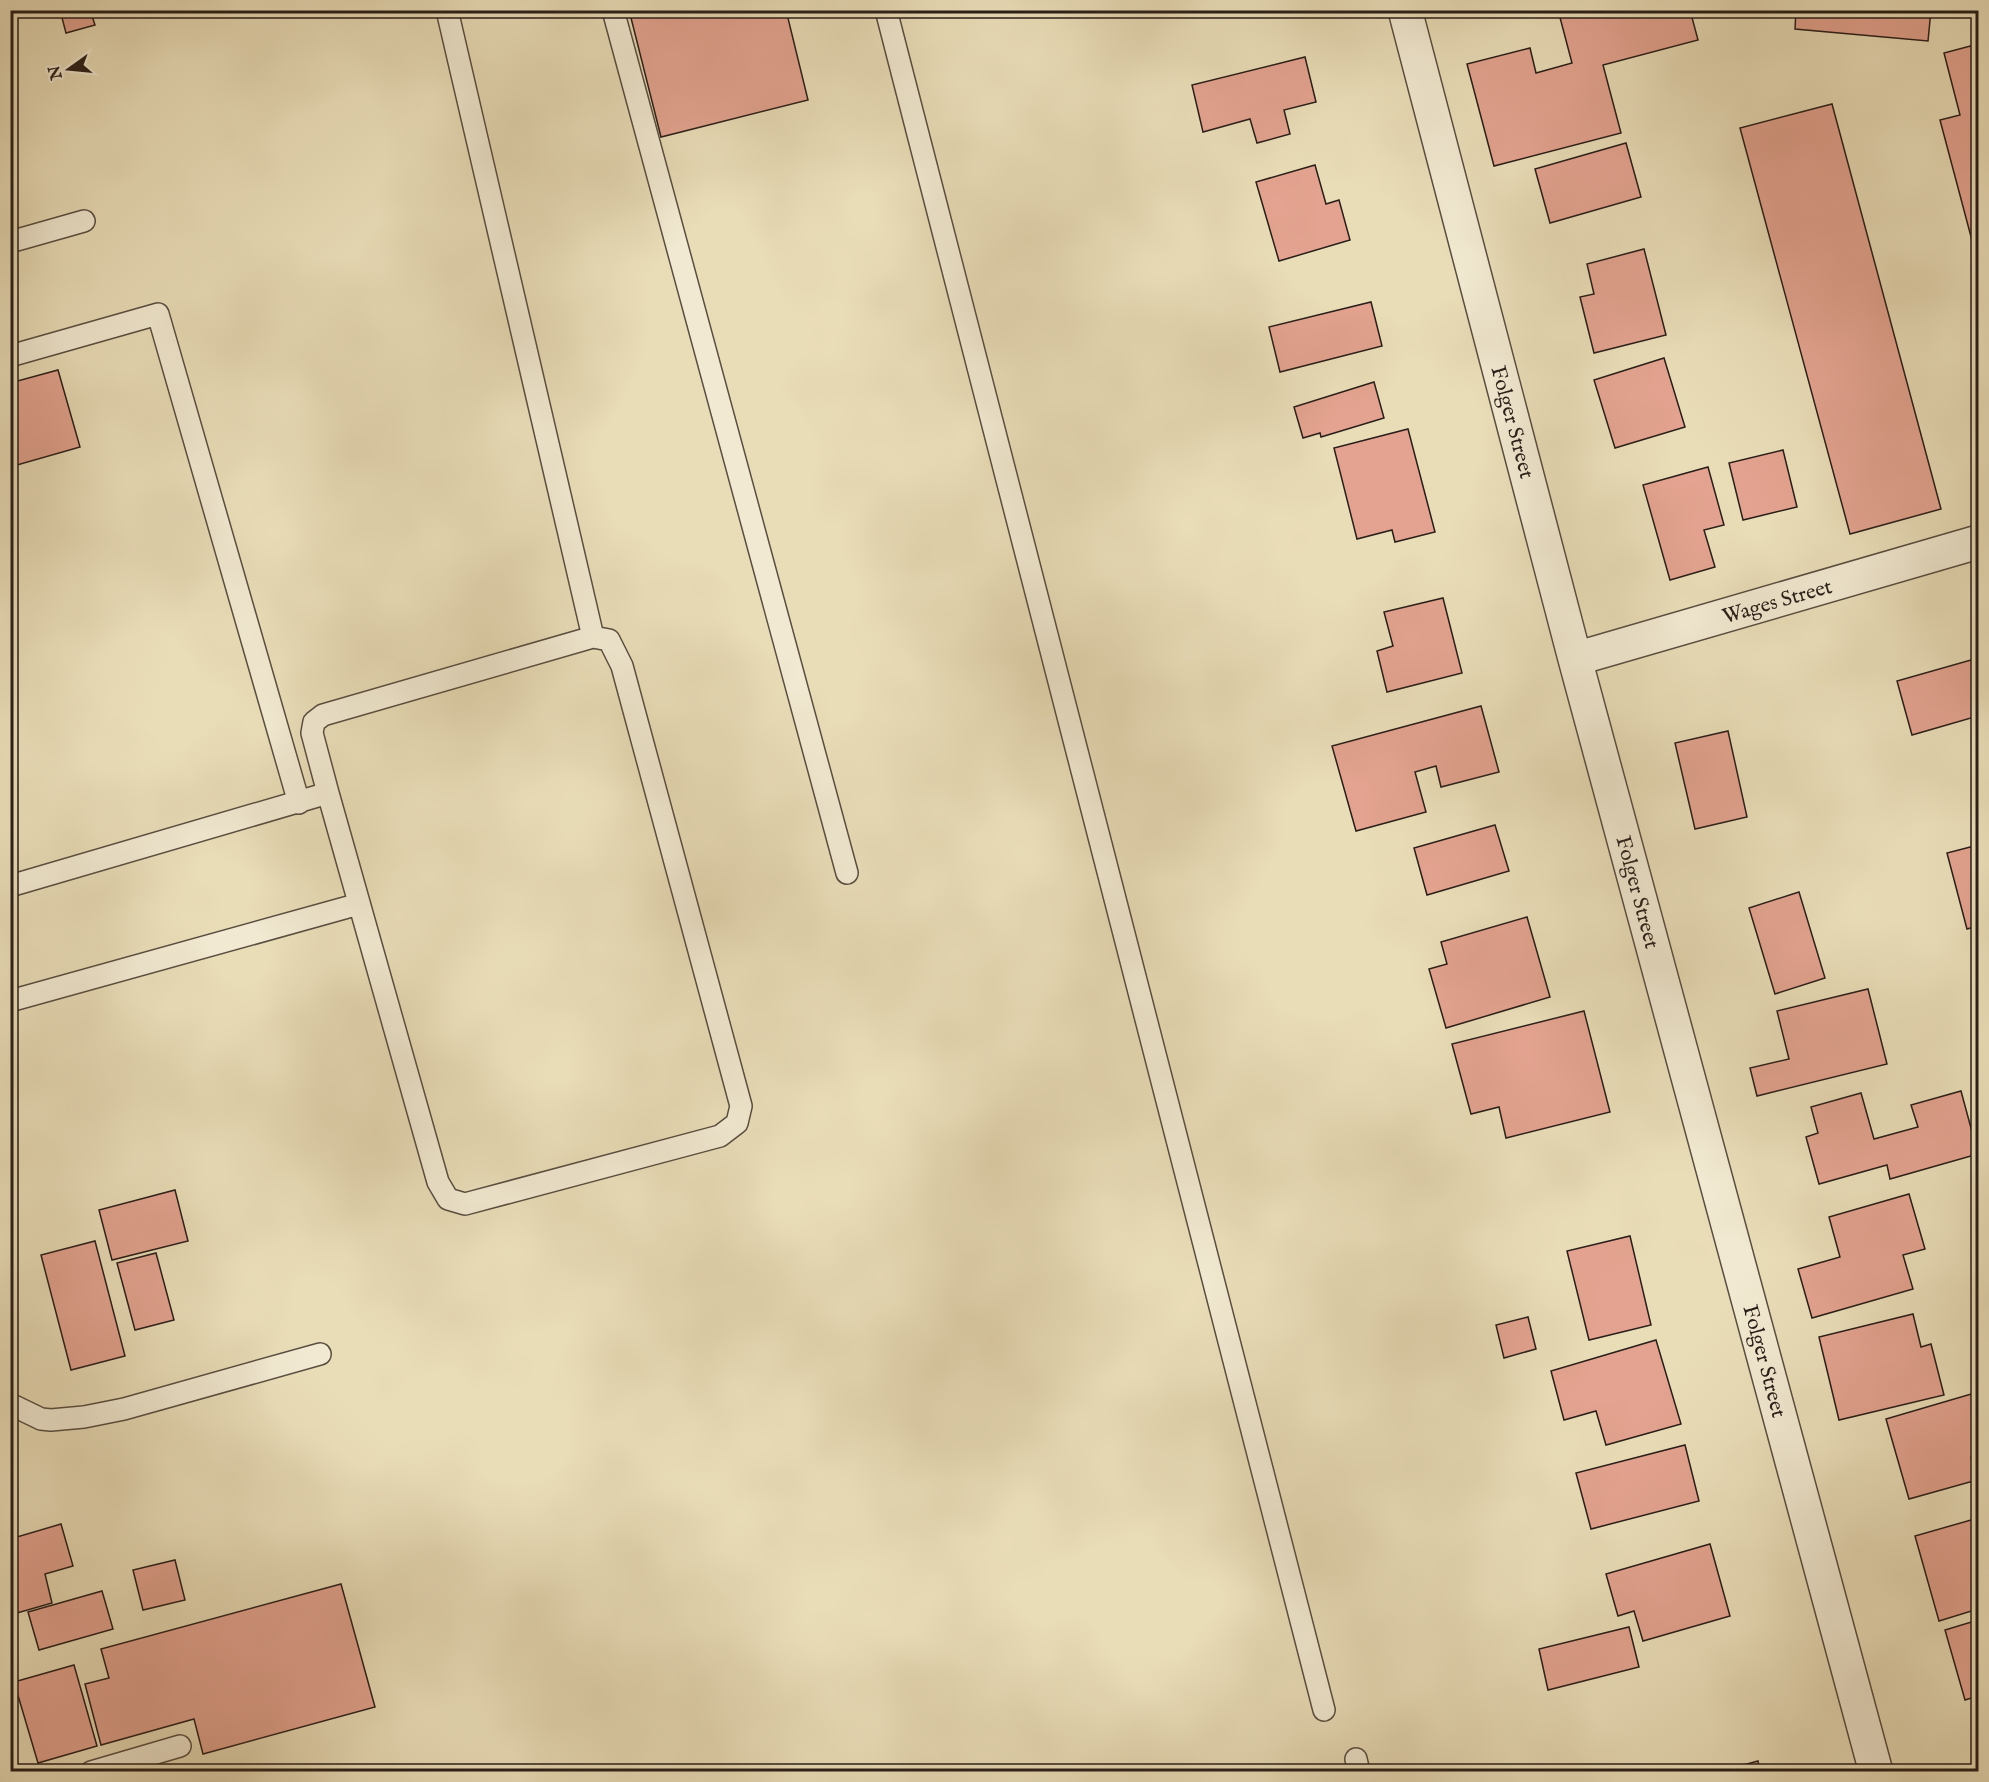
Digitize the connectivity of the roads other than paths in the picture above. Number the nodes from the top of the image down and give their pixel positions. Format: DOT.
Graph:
graph roads {
  1 [pos="447,10"];
  2 [pos="614,10"];
  3 [pos="886,10"];
  4 [pos="1405,10"];
  5 [pos="84,220"];
  6 [pos="10,242"];
  7 [pos="10,356"];
  8 [pos="1978,542"];
  9 [pos="593,637"];
  10 [pos="1575,659"];
  11 [pos="328,794"];
  12 [pos="299,802"];
  13 [pos="847,873"];
  14 [pos="10,886"];
  15 [pos="359,904"];
  16 [pos="10,1001"];
  17 [pos="320,1354"];
  18 [pos="10,1404"];
  19 [pos="1324,1710"];
  20 [pos="180,1746"];
  21 [pos="90,1772"];
  22 [pos="1876,1772"];
  1 -- 9 [label="lane"];
  2 -- 13 [label="lane"];
  3 -- 19 [label="lane"];
  4 -- 10 [label="street, Folger Street"];
  5 -- 6 [label="lane"];
  7 -- 12 [label="lane"];
  8 -- 10 [label="street, Wages Street"];
  9 -- 11 [label="lane"];
  9 -- 15 [label="lane"];
  10 -- 22 [label="street, Folger Street"];
  11 -- 12 [label="lane"];
  11 -- 15 [label="lane"];
  12 -- 14 [label="lane"];
  15 -- 16 [label="lane"];
  17 -- 18 [label="lane"];
  20 -- 21 [label="lane"];
}
